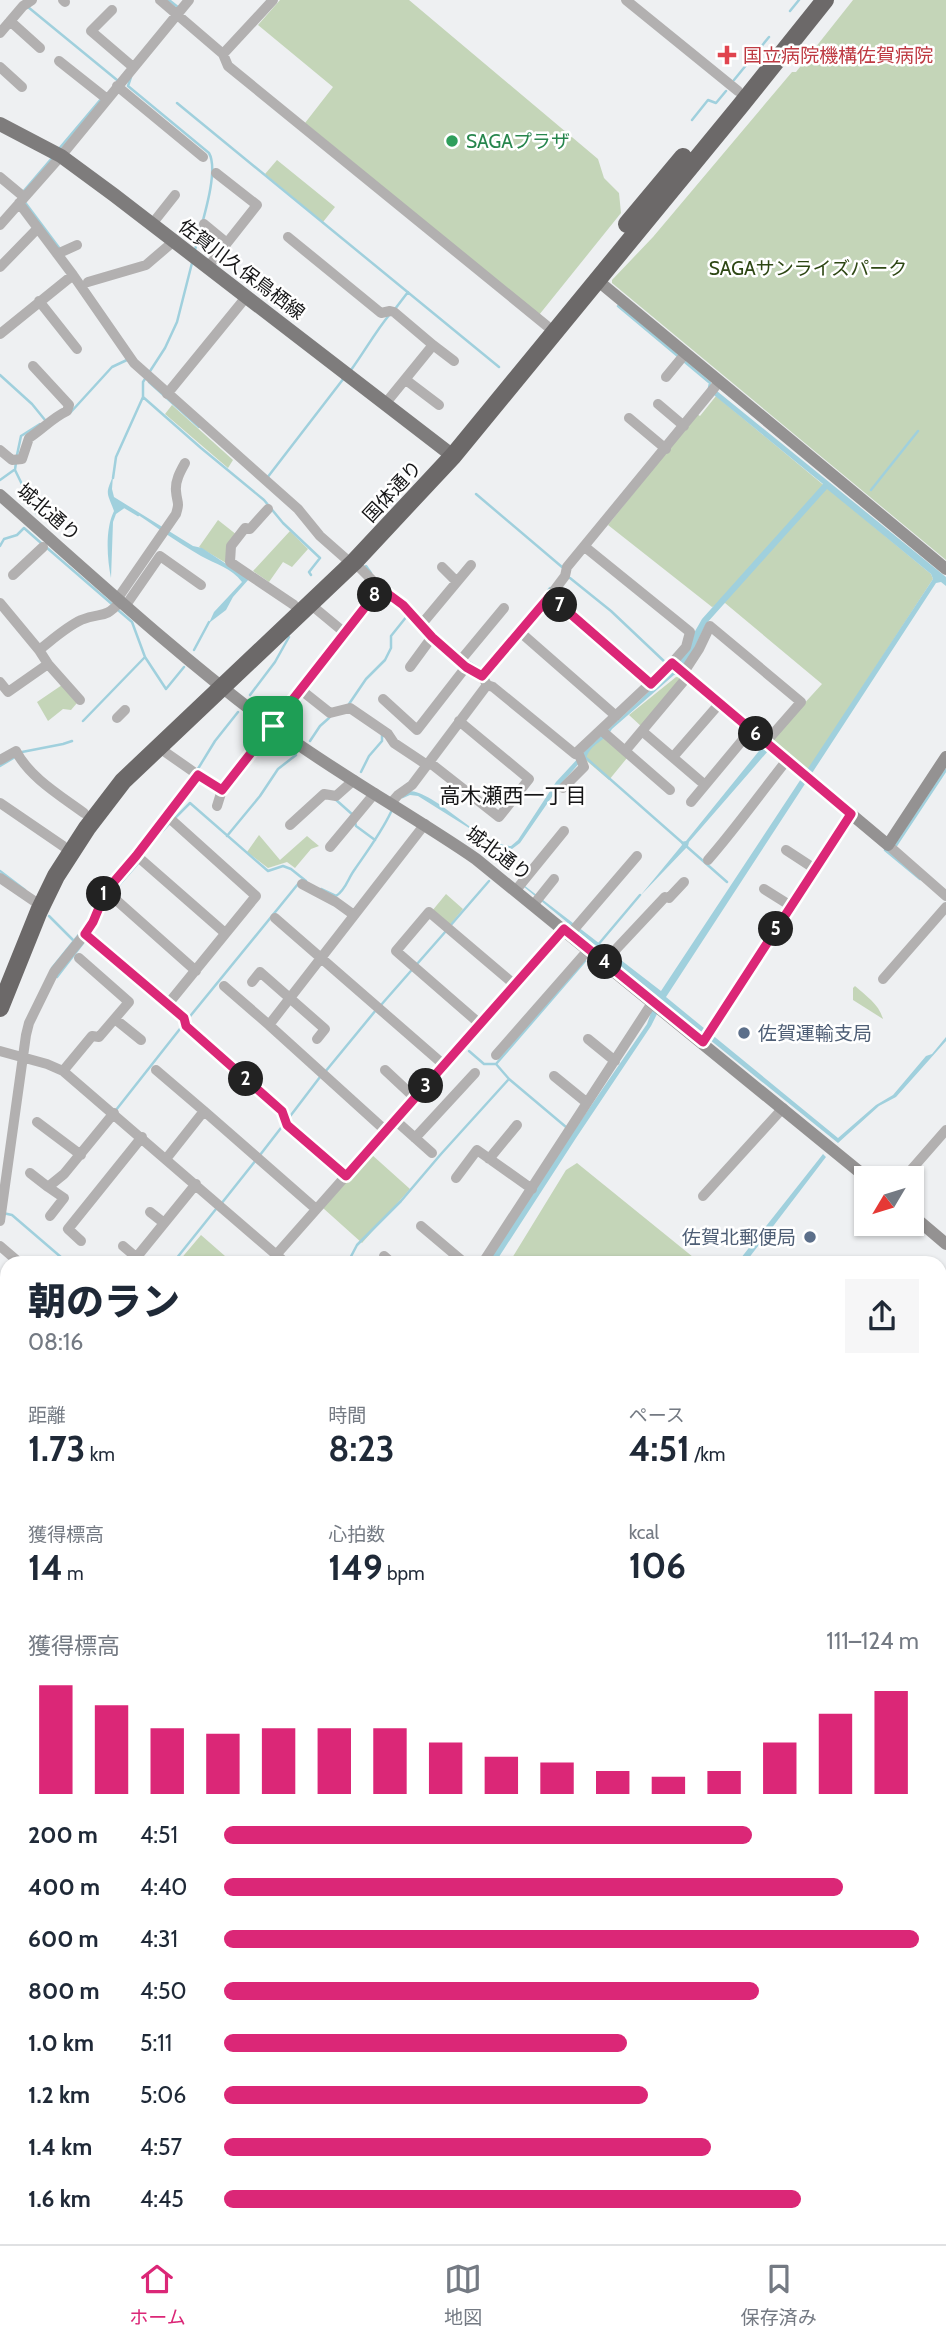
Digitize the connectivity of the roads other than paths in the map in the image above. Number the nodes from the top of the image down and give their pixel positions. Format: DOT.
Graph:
graph roads {
  1 [pos="160,0"];
  2 [pos="273,0"];
  3 [pos="626,0"];
  4 [pos="812,0"];
  5 [pos="824,0"];
  6 [pos="28,3"];
  7 [pos="111,10"];
  8 [pos="181,11"];
  9 [pos="10,21"];
  10 [pos="0,33"];
  11 [pos="40,48"];
  12 [pos="223,54"];
  13 [pos="59,61"];
  14 [pos="0,67"];
  15 [pos="134,67"];
  16 [pos="117,86"];
  17 [pos="22,87"];
  18 [pos="738,91"];
  19 [pos="104,97"];
  20 [pos="0,124"];
  21 [pos="61,156"];
  22 [pos="203,157"];
  23 [pos="216,173"];
  24 [pos="0,177"];
  25 [pos="176,195"];
  26 [pos="21,197"];
  27 [pos="152,224"];
  28 [pos="204,224"];
  29 [pos="0,225"];
  30 [pos="38,228"];
  31 [pos="288,237"];
  32 [pos="174,241"];
  33 [pos="227,243"];
  34 [pos="77,245"];
  35 [pos="61,252"];
  36 [pos="0,267"];
  37 [pos="208,267"];
  38 [pos="73,275"];
  39 [pos="597,280"];
  40 [pos="88,282"];
  41 [pos="247,296"];
  42 [pos="39,301"];
  43 [pos="547,326"];
  44 [pos="0,334"];
  45 [pos="433,345"];
  46 [pos="77,349"];
  47 [pos="685,354"];
  48 [pos="454,361"];
  49 [pos="33,366"];
  50 [pos="666,377"];
  51 [pos="405,380"];
  52 [pos="715,387"];
  53 [pos="167,394"];
  54 [pos="386,404"];
  55 [pos="658,404"];
  56 [pos="439,405"];
  57 [pos="629,418"];
  58 [pos="681,424"];
  59 [pos="663,447"];
  60 [pos="0,450"];
  61 [pos="449,454"];
  62 [pos="185,463"];
  63 [pos="0,495"];
  64 [pos="268,509"];
  65 [pos="43,547"];
  66 [pos="585,547"];
  67 [pos="350,560"];
  68 [pos="471,565"];
  69 [pos="442,567"];
  70 [pos="946,569"];
  71 [pos="13,575"];
  72 [pos="457,582"];
  73 [pos="201,585"];
  74 [pos="380,588"];
  75 [pos="550,596"];
  76 [pos="0,603"];
  77 [pos="119,604"];
  78 [pos="302,605"];
  79 [pos="505,608"];
  80 [pos="423,622"];
  81 [pos="520,632"];
  82 [pos="345,634"];
  83 [pos="432,637"];
  84 [pos="39,650"];
  85 [pos="464,661"];
  86 [pos="672,663"];
  87 [pos="48,664"];
  88 [pos="410,667"];
  89 [pos="685,676"];
  90 [pos="485,681"];
  91 [pos="0,682"];
  92 [pos="218,684"];
  93 [pos="651,684"];
  94 [pos="301,690"];
  95 [pos="383,699"];
  96 [pos="80,700"];
  97 [pos="718,706"];
  98 [pos="125,710"];
  99 [pos="616,716"];
  100 [pos="117,718"];
  101 [pos="459,721"];
  102 [pos="273,726"];
  103 [pos="601,730"];
  104 [pos="642,731"];
  105 [pos="749,732"];
  106 [pos="769,745"];
  107 [pos="158,747"];
  108 [pos="625,751"];
  109 [pos="580,757"];
  110 [pos="673,757"];
  111 [pos="946,757"];
  112 [pos="0,760"];
  113 [pos="428,763"];
  114 [pos="784,763"];
  115 [pos="195,773"];
  116 [pos="354,780"];
  117 [pos="705,785"];
  118 [pos="563,788"];
  119 [pos="222,790"];
  120 [pos="670,790"];
  121 [pos="375,793"];
  122 [pos="691,802"];
  123 [pos="391,803"];
  124 [pos="1,805"];
  125 [pos="217,806"];
  126 [pos="85,813"];
  127 [pos="849,817"];
  128 [pos="171,819"];
  129 [pos="425,824"];
  130 [pos="290,825"];
  131 [pos="564,831"];
  132 [pos="888,845"];
  133 [pos="63,846"];
  134 [pos="330,847"];
  135 [pos="786,850"];
  136 [pos="637,856"];
  137 [pos="139,859"];
  138 [pos="708,860"];
  139 [pos="815,869"];
  140 [pos="0,877"];
  141 [pos="554,879"];
  142 [pos="684,882"];
  143 [pos="302,884"];
  144 [pos="764,889"];
  145 [pos="516,890"];
  146 [pos="944,891"];
  147 [pos="109,894"];
  148 [pos="537,900"];
  149 [pos="34,901"];
  150 [pos="791,906"];
  151 [pos="946,906"];
  152 [pos="354,915"];
  153 [pos="275,918"];
  154 [pos="572,929"];
  155 [pos="225,933"];
  156 [pos="88,936"];
  157 [pos="589,949"];
  158 [pos="321,957"];
  159 [pos="609,957"];
  160 [pos="79,958"];
  161 [pos="196,971"];
  162 [pos="883,979"];
  163 [pos="0,981"];
  164 [pos="251,982"];
  165 [pos="515,985"];
  166 [pos="224,986"];
  167 [pos="290,998"];
  168 [pos="168,1004"];
  169 [pos="657,1006"];
  170 [pos="0,1008"];
  171 [pos="115,1019"];
  172 [pos="269,1024"];
  173 [pos="480,1024"];
  174 [pos="706,1037"];
  175 [pos="317,1039"];
  176 [pos="141,1040"];
  177 [pos="588,1040"];
  178 [pos="0,1051"];
  179 [pos="496,1055"];
  180 [pos="20,1057"];
  181 [pos="615,1060"];
  182 [pos="444,1065"];
  183 [pos="156,1070"];
  184 [pos="385,1070"];
  185 [pos="63,1071"];
  186 [pos="475,1073"];
  187 [pos="554,1076"];
  188 [pos="415,1098"];
  189 [pos="586,1102"];
  190 [pos="783,1108"];
  191 [pos="204,1111"];
  192 [pos="116,1115"];
  193 [pos="395,1120"];
  194 [pos="37,1122"];
  195 [pos="517,1125"];
  196 [pos="386,1130"];
  197 [pos="946,1130"];
  198 [pos="415,1138"];
  199 [pos="140,1140"];
  200 [pos="432,1153"];
  201 [pos="81,1155"];
  202 [pos="166,1158"];
  203 [pos="489,1159"];
  204 [pos="914,1166"];
  205 [pos="854,1167"];
  206 [pos="30,1172"];
  207 [pos="346,1176"];
  208 [pos="456,1178"];
  209 [pos="48,1187"];
  210 [pos="194,1187"];
  211 [pos="528,1187"];
  212 [pos="703,1196"];
  213 [pos="316,1209"];
  214 [pos="150,1212"];
  215 [pos="1,1215"];
  216 [pos="50,1216"];
  217 [pos="164,1223"];
  218 [pos="924,1225"];
  219 [pos="421,1226"];
  220 [pos="80,1241"];
  221 [pos="946,1244"];
  222 [pos="123,1246"];
  223 [pos="276,1254"];
  224 [pos="131,1256"];
  225 [pos="137,1256"];
  226 [pos="457,1256"];
  227 [pos="487,1256"];
  1 -- 8 [label="street"];
  2 -- 12 [label="street"];
  3 -- 18 [label="street"];
  4 -- 18 [label="highway, 国体通り"];
  5 -- 39 [label="highway, 国体通り"];
  6 -- 9 [label="street"];
  7 -- 15 [label="street"];
  8 -- 12 [label="street"];
  8 -- 15 [label="street"];
  9 -- 10 [label="street"];
  9 -- 11 [label="street"];
  12 -- 43 [label="street"];
  13 -- 19 [label="street"];
  14 -- 17 [label="street"];
  15 -- 16 [label="street"];
  16 -- 19 [label="street"];
  16 -- 22 [label="street"];
  18 -- 43 [label="highway, 国体通り"];
  19 -- 21 [label="street"];
  20 -- 21 [label="main road, 佐賀川久保鳥栖線"];
  21 -- 26 [label="street"];
  21 -- 27 [label="main road, 佐賀川久保鳥栖線"];
  23 -- 33 [label="street"];
  24 -- 26 [label="street"];
  25 -- 27 [label="street"];
  26 -- 29 [label="street"];
  26 -- 30 [label="street"];
  27 -- 32 [label="main road, 佐賀川久保鳥栖線"];
  28 -- 33 [label="street"];
  30 -- 35 [label="street"];
  30 -- 36 [label="street"];
  31 -- 45 [label="street"];
  32 -- 37 [label="main road, 佐賀川久保鳥栖線"];
  32 -- 40 [label="street"];
  33 -- 37 [label="street"];
  34 -- 35 [label="street"];
  35 -- 38 [label="street"];
  37 -- 41 [label="main road, 佐賀川久保鳥栖線"];
  38 -- 42 [label="street"];
  38 -- 53 [label="street"];
  39 -- 47 [label="street"];
  39 -- 61 [label="highway, 国体通り"];
  41 -- 53 [label="street"];
  41 -- 54 [label="main road, 佐賀川久保鳥栖線"];
  42 -- 44 [label="street"];
  42 -- 46 [label="street"];
  43 -- 61 [label="highway, 国体通り"];
  45 -- 48 [label="street"];
  45 -- 51 [label="street"];
  47 -- 50 [label="street"];
  47 -- 52 [label="street"];
  49 -- 60 [label="street"];
  51 -- 54 [label="street"];
  51 -- 56 [label="street"];
  52 -- 58 [label="street"];
  52 -- 70 [label="street"];
  53 -- 67 [label="street"];
  54 -- 61 [label="main road, 佐賀川久保鳥栖線"];
  55 -- 58 [label="street"];
  57 -- 59 [label="street"];
  58 -- 59 [label="street"];
  59 -- 66 [label="street"];
  61 -- 67 [label="highway, 国体通り"];
  62 -- 77 [label="street"];
  63 -- 77 [label="street, 城北通り"];
  64 -- 78 [label="street"];
  65 -- 71 [label="street"];
  66 -- 75 [label="street"];
  66 -- 86 [label="street"];
  67 -- 74 [label="street"];
  67 -- 78 [label="highway, 国体通り"];
  68 -- 72 [label="street"];
  69 -- 72 [label="street"];
  72 -- 80 [label="street"];
  73 -- 77 [label="street"];
  74 -- 80 [label="street"];
  74 -- 82 [label="street"];
  75 -- 81 [label="street"];
  75 -- 93 [label="street"];
  76 -- 84 [label="street"];
  77 -- 84 [label="street"];
  77 -- 92 [label="street, 城北通り"];
  78 -- 82 [label="street"];
  78 -- 92 [label="highway, 国体通り"];
  79 -- 85 [label="street"];
  80 -- 83 [label="street"];
  81 -- 90 [label="street"];
  81 -- 99 [label="street"];
  82 -- 94 [label="street"];
  83 -- 85 [label="street"];
  83 -- 88 [label="street"];
  84 -- 87 [label="street"];
  85 -- 90 [label="street"];
  85 -- 95 [label="street"];
  86 -- 89 [label="street"];
  86 -- 93 [label="street"];
  87 -- 91 [label="street"];
  87 -- 96 [label="street"];
  89 -- 97 [label="street"];
  89 -- 104 [label="street"];
  89 -- 106 [label="street"];
  90 -- 101 [label="street"];
  90 -- 109 [label="street"];
  92 -- 102 [label="street, 城北通り"];
  92 -- 107 [label="highway, 国体通り"];
  92 -- 126 [label="highway, 国体通り"];
  93 -- 99 [label="street"];
  94 -- 102 [label="street"];
  94 -- 113 [label="street"];
  97 -- 105 [label="street"];
  97 -- 110 [label="street"];
  98 -- 100 [label="street"];
  99 -- 103 [label="street"];
  101 -- 113 [label="street"];
  101 -- 113 [label="street"];
  102 -- 116 [label="street, 城北通り"];
  102 -- 119 [label="street"];
  103 -- 108 [label="street"];
  103 -- 109 [label="street"];
  104 -- 108 [label="street"];
  104 -- 110 [label="street"];
  105 -- 106 [label="street"];
  105 -- 117 [label="street"];
  106 -- 114 [label="street"];
  107 -- 115 [label="street"];
  107 -- 170 [label="highway, 国体通り"];
  108 -- 120 [label="street"];
  109 -- 118 [label="street"];
  110 -- 117 [label="street"];
  111 -- 132 [label="street"];
  112 -- 126 [label="street"];
  113 -- 123 [label="street"];
  114 -- 127 [label="street"];
  114 -- 138 [label="street"];
  115 -- 119 [label="street"];
  115 -- 128 [label="street"];
  116 -- 121 [label="street, 城北通り"];
  116 -- 130 [label="street"];
  117 -- 122 [label="street"];
  119 -- 125 [label="street"];
  121 -- 123 [label="street, 城北通り"];
  121 -- 134 [label="street"];
  123 -- 129 [label="street, 城北通り"];
  124 -- 133 [label="street"];
  126 -- 133 [label="highway, 国体通り"];
  127 -- 132 [label="street"];
  127 -- 139 [label="street"];
  128 -- 137 [label="street"];
  128 -- 155 [label="street"];
  129 -- 145 [label="street, 城北通り"];
  129 -- 152 [label="street"];
  131 -- 145 [label="street"];
  132 -- 146 [label="street"];
  133 -- 149 [label="highway, 国体通り"];
  135 -- 139 [label="street"];
  136 -- 154 [label="street"];
  137 -- 147 [label="street"];
  137 -- 155 [label="street"];
  139 -- 150 [label="street"];
  140 -- 149 [label="street"];
  141 -- 148 [label="street"];
  142 -- 159 [label="street"];
  143 -- 152 [label="street"];
  144 -- 150 [label="street"];
  145 -- 148 [label="street, 城北通り"];
  147 -- 156 [label="street"];
  147 -- 161 [label="street"];
  148 -- 154 [label="street, 城北通り"];
  149 -- 163 [label="highway, 国体通り"];
  150 -- 174 [label="street"];
  151 -- 162 [label="street"];
  152 -- 158 [label="street"];
  153 -- 158 [label="street"];
  154 -- 157 [label="street, 城北通り"];
  154 -- 165 [label="street"];
  155 -- 161 [label="street"];
  156 -- 168 [label="street"];
  156 -- 180 [label="street"];
  157 -- 159 [label="street, 城北通り"];
  157 -- 179 [label="street"];
  158 -- 167 [label="street"];
  158 -- 182 [label="street"];
  159 -- 169 [label="street, 城北通り"];
  160 -- 171 [label="street"];
  161 -- 168 [label="street"];
  164 -- 167 [label="street"];
  165 -- 173 [label="street"];
  165 -- 173 [label="street"];
  166 -- 172 [label="street"];
  167 -- 172 [label="street"];
  167 -- 175 [label="street"];
  168 -- 207 [label="street"];
  169 -- 174 [label="street, 城北通り"];
  169 -- 181 [label="street"];
  171 -- 176 [label="street"];
  171 -- 185 [label="street"];
  172 -- 196 [label="street"];
  173 -- 182 [label="street"];
  174 -- 190 [label="street, 城北通り"];
  177 -- 181 [label="street"];
  178 -- 180 [label="street"];
  180 -- 185 [label="street"];
  180 -- 215 [label="street"];
  181 -- 189 [label="street"];
  182 -- 188 [label="street"];
  183 -- 191 [label="street"];
  184 -- 188 [label="street"];
  185 -- 192 [label="street"];
  186 -- 198 [label="street"];
  187 -- 189 [label="street"];
  188 -- 193 [label="street"];
  189 -- 211 [label="street"];
  190 -- 205 [label="street, 城北通り"];
  190 -- 212 [label="street"];
  191 -- 202 [label="street"];
  191 -- 213 [label="street"];
  192 -- 199 [label="street"];
  192 -- 201 [label="street"];
  193 -- 196 [label="street"];
  193 -- 198 [label="street"];
  194 -- 201 [label="street"];
  195 -- 203 [label="street"];
  196 -- 207 [label="street"];
  197 -- 204 [label="street"];
  198 -- 200 [label="street"];
  199 -- 202 [label="street"];
  199 -- 220 [label="street"];
  201 -- 209 [label="street"];
  202 -- 210 [label="street"];
  203 -- 208 [label="street"];
  203 -- 211 [label="street"];
  206 -- 209 [label="street"];
  207 -- 213 [label="street"];
  209 -- 216 [label="street"];
  210 -- 217 [label="street"];
  210 -- 223 [label="street"];
  211 -- 227 [label="street"];
  213 -- 223 [label="street"];
  214 -- 217 [label="street"];
  217 -- 225 [label="street"];
  218 -- 221 [label="street"];
  219 -- 226 [label="street"];
  222 -- 224 [label="street"];
}
